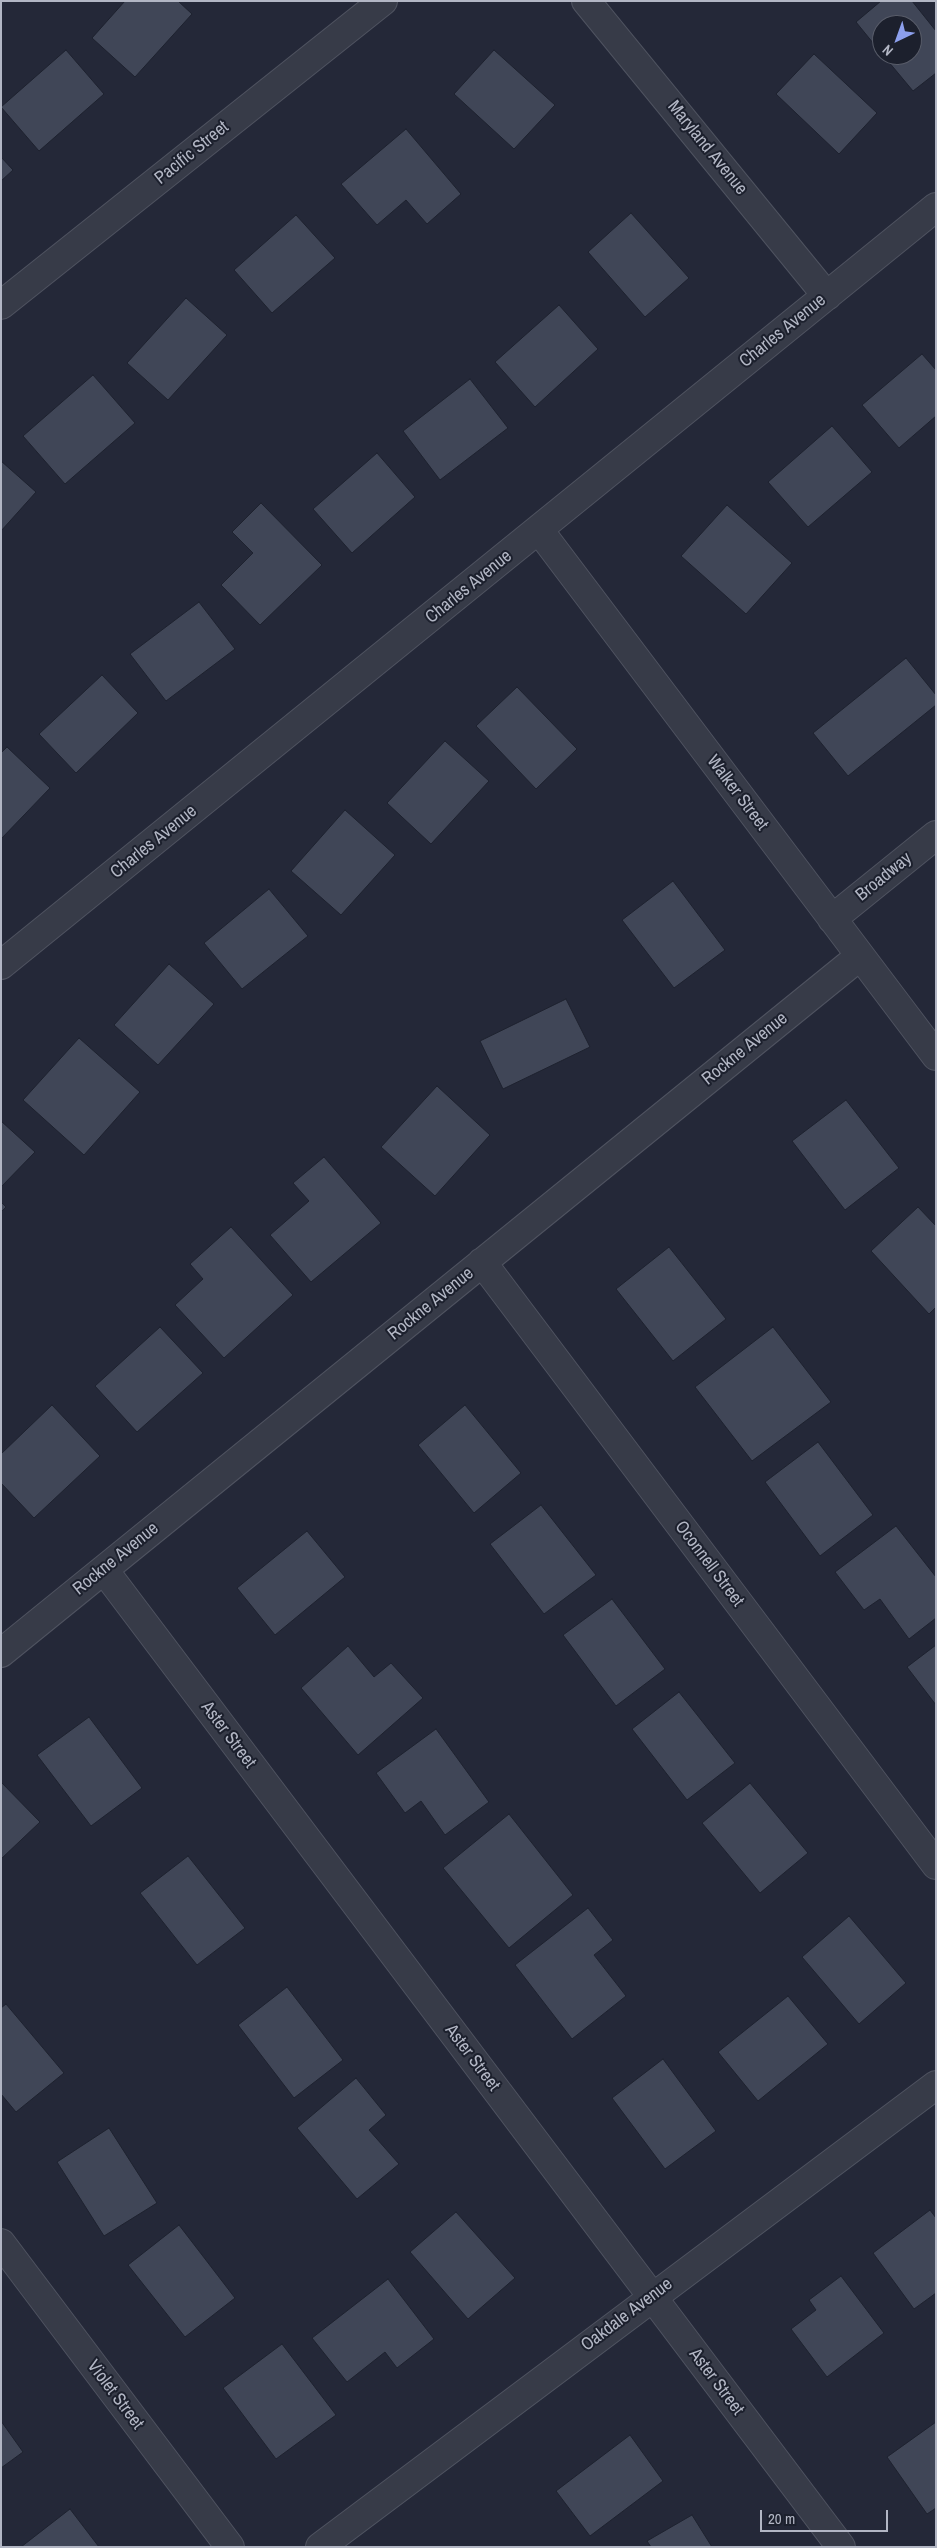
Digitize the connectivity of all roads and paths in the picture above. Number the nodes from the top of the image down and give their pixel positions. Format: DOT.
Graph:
graph roads {
  1 [pos="383,1"];
  2 [pos="586,1"];
  3 [pos="936,207"];
  4 [pos="827,296"];
  5 [pos="1,305"];
  6 [pos="539,530"];
  7 [pos="936,835"];
  8 [pos="832,919"];
  9 [pos="860,956"];
  10 [pos="1,965"];
  11 [pos="936,1056"];
  12 [pos="482,1262"];
  13 [pos="104,1570"];
  14 [pos="1,1653"];
  15 [pos="936,1865"];
  16 [pos="936,2085"];
  17 [pos="1,2243"];
  18 [pos="652,2297"];
  19 [pos="230,2547"];
  20 [pos="320,2547"];
  21 [pos="841,2547"];
  1 -- 5 [label="street, Pacific Street"];
  2 -- 4 [label="street, Maryland Avenue"];
  3 -- 4 [label="street, Charles Avenue"];
  4 -- 6 [label="street, Charles Avenue"];
  6 -- 8 [label="street, Walker Street"];
  6 -- 10 [label="street, Charles Avenue"];
  7 -- 8 [label="street, Broadway"];
  8 -- 9 [label="street, Walker Street"];
  9 -- 11 [label="street, Walker Street"];
  9 -- 12 [label="street, Rockne Avenue"];
  12 -- 13 [label="street, Rockne Avenue"];
  12 -- 15 [label="street, Oconnell Street"];
  13 -- 14 [label="street, Rockne Avenue"];
  13 -- 18 [label="street, Aster Street"];
  16 -- 18 [label="street, Oakdale Avenue"];
  17 -- 19 [label="street, Violet Street"];
  18 -- 20 [label="street, Oakdale Avenue"];
  18 -- 21 [label="street, Aster Street"];
}
